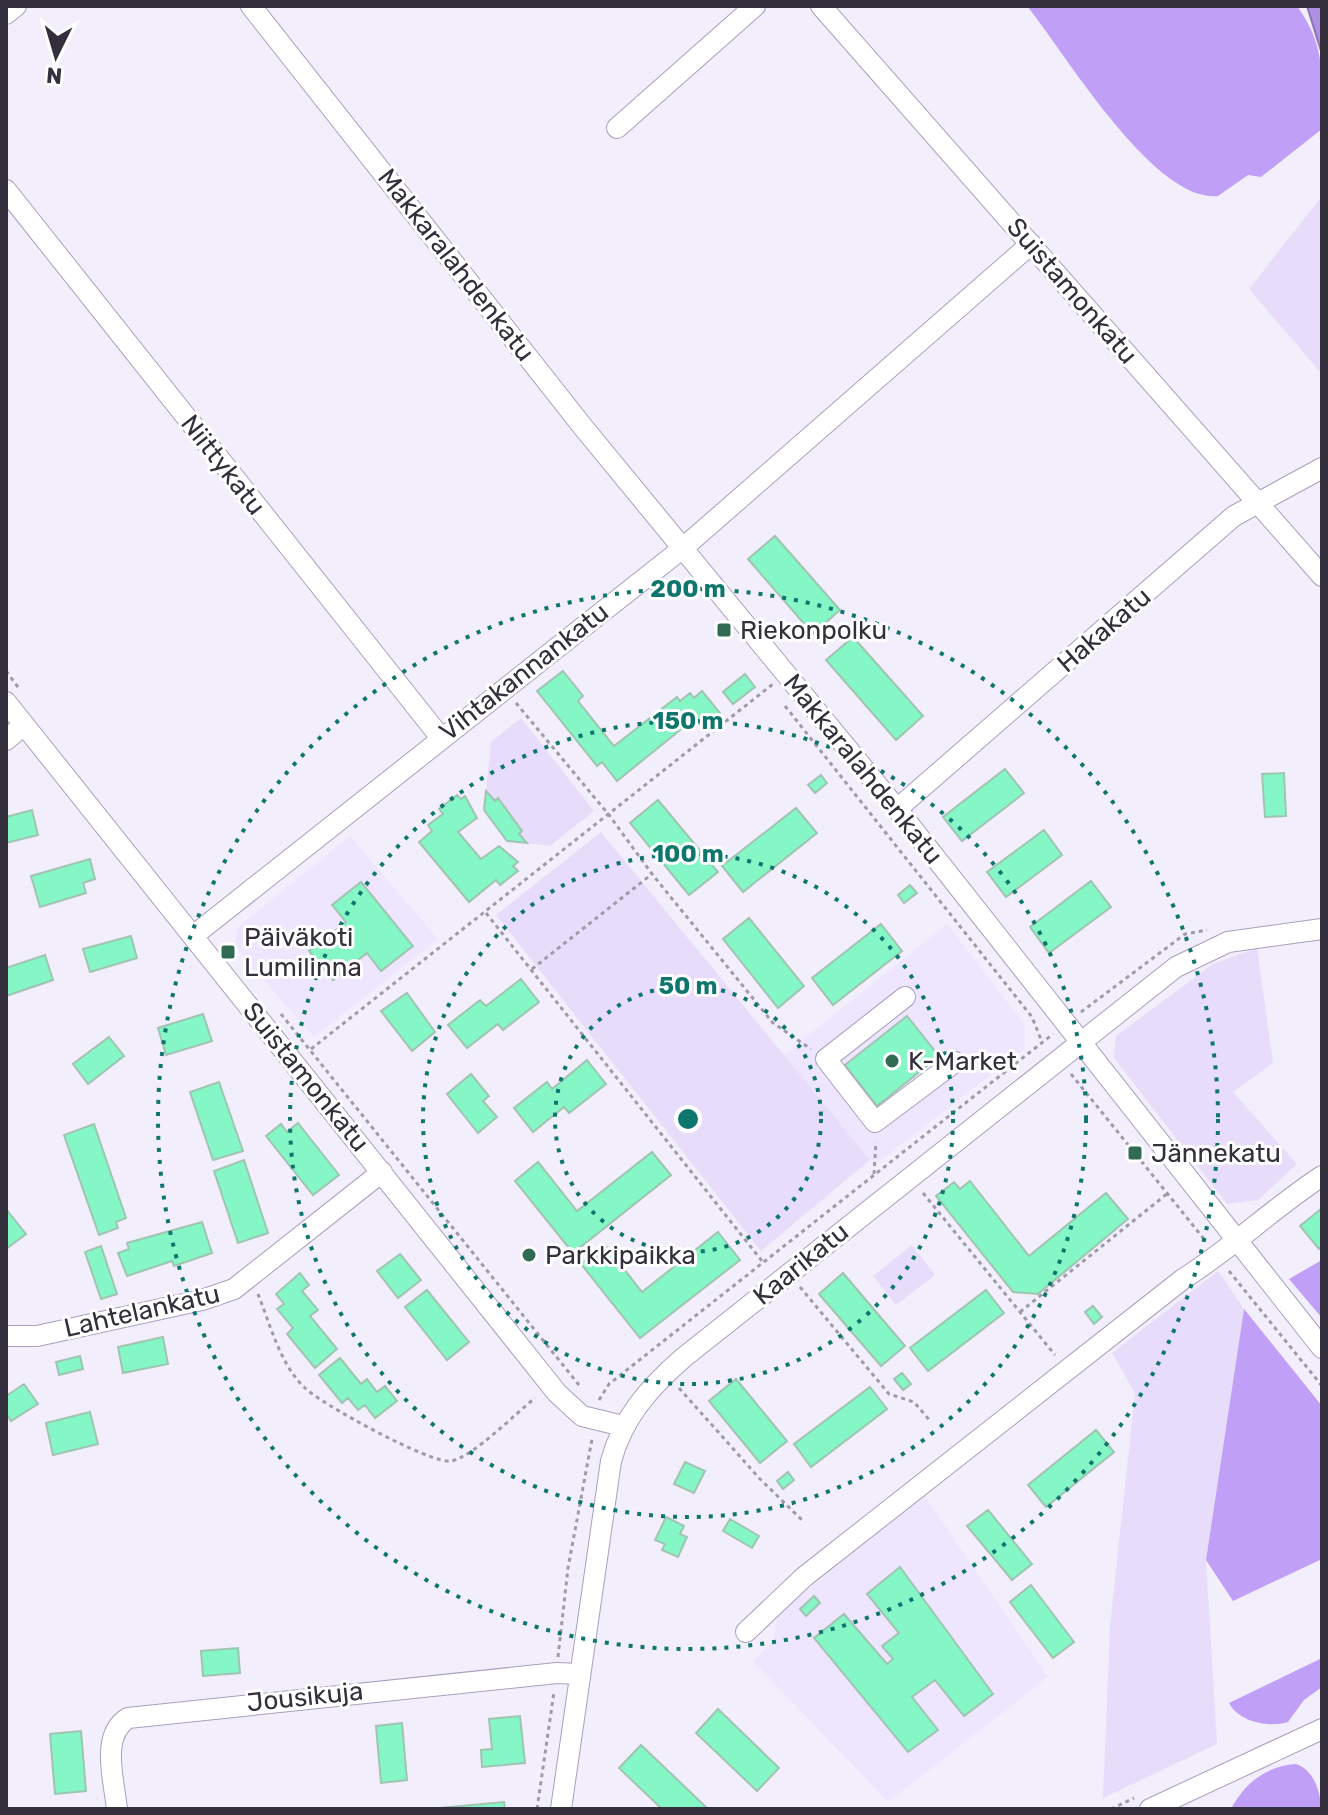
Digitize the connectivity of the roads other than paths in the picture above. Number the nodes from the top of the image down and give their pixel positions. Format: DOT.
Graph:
graph roads {
  1 [pos="16,6"];
  2 [pos="251,6"];
  3 [pos="755,6"];
  4 [pos="821,6"];
  5 [pos="6,14"];
  6 [pos="617,128"];
  7 [pos="6,190"];
  8 [pos="1031,244"];
  9 [pos="1322,468"];
  10 [pos="1256,502"];
  11 [pos="683,548"];
  12 [pos="1322,576"];
  13 [pos="14,696"];
  14 [pos="24,725"];
  15 [pos="441,738"];
  16 [pos="6,740"];
  17 [pos="897,809"];
  18 [pos="1322,929"];
  19 [pos="193,936"];
  20 [pos="905,997"];
  21 [pos="1079,1043"];
  22 [pos="955,1062"];
  23 [pos="382,1172"];
  24 [pos="1322,1176"];
  25 [pos="1236,1243"];
  26 [pos="6,1336"];
  27 [pos="1322,1348"];
  28 [pos="623,1426"];
  29 [pos="746,1632"];
  30 [pos="580,1674"];
  31 [pos="1322,1729"];
  32 [pos="117,1809"];
  33 [pos="561,1809"];
  34 [pos="1150,1809"];
  1 -- 5 [label="street"];
  2 -- 11 [label="street, Makkaralahdenkatu"];
  3 -- 6 [label="street"];
  4 -- 8 [label="street, Suistamonkatu"];
  7 -- 15 [label="street, Niittykatu"];
  8 -- 10 [label="street, Suistamonkatu"];
  8 -- 11 [label="street, Vihtakannankatu"];
  9 -- 10 [label="street, Hakakatu"];
  10 -- 12 [label="street, Suistamonkatu"];
  10 -- 17 [label="street, Hakakatu"];
  11 -- 15 [label="street, Vihtakannankatu"];
  11 -- 17 [label="street, Makkaralahdenkatu"];
  13 -- 14 [label="street, Suistamonkatu"];
  14 -- 16 [label="street"];
  14 -- 19 [label="street, Suistamonkatu"];
  15 -- 19 [label="street, Vihtakannankatu"];
  17 -- 21 [label="street, Makkaralahdenkatu"];
  18 -- 21 [label="street, Kaarikatu"];
  19 -- 23 [label="street, Suistamonkatu"];
  20 -- 22 [label="street"];
  21 -- 25 [label="street, Makkaralahdenkatu"];
  21 -- 28 [label="street, Kaarikatu"];
  23 -- 26 [label="street, Lahtelankatu"];
  23 -- 28 [label="street, Suistamonkatu"];
  24 -- 25 [label="street"];
  25 -- 27 [label="street, Makkaralahdenkatu"];
  25 -- 29 [label="street"];
  28 -- 30 [label="street, Kaarikatu"];
  30 -- 32 [label="street, Jousikuja"];
  30 -- 33 [label="street, Kaarikatu"];
  31 -- 34 [label="street"];
}
